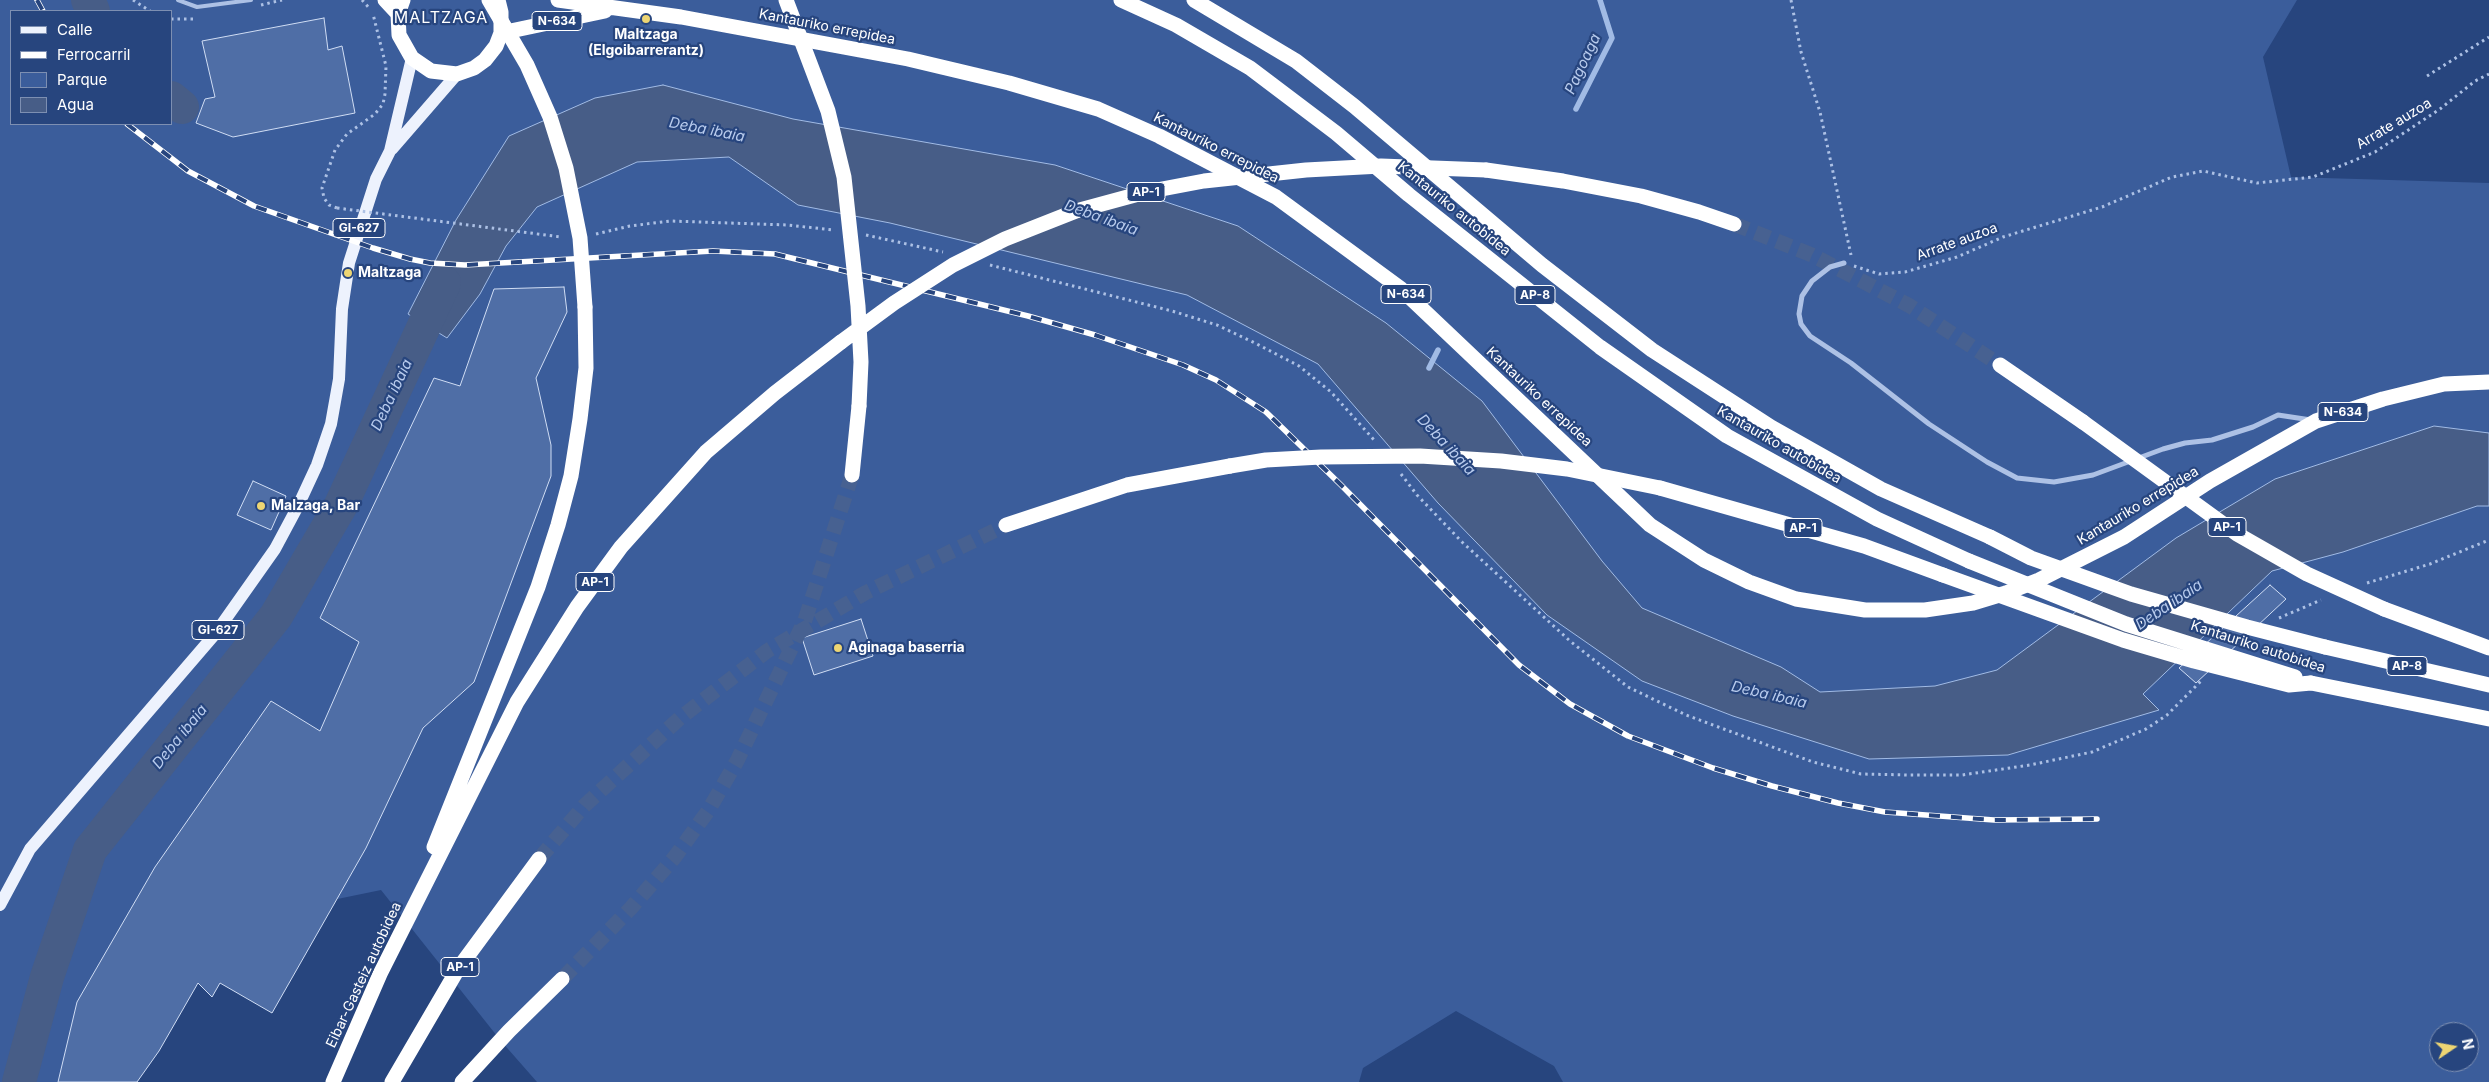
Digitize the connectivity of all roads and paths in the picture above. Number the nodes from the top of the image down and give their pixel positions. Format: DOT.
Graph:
graph roads {
  1 [pos="132,0"];
  2 [pos="178,0"];
  3 [pos="251,0"];
  4 [pos="362,0"];
  5 [pos="385,0"];
  6 [pos="488,0"];
  7 [pos="498,0"];
  8 [pos="558,0"];
  9 [pos="786,0"];
  10 [pos="1121,0"];
  11 [pos="1194,0"];
  12 [pos="1791,0"];
  13 [pos="400,7"];
  14 [pos="613,9"];
  15 [pos="148,10"];
  16 [pos="501,33"];
  17 [pos="2489,37"];
  18 [pos="412,58"];
  19 [pos="457,74"];
  20 [pos="2489,74"];
  21 [pos="2427,76"];
  22 [pos="390,151"];
  23 [pos="1734,224"];
  24 [pos="630,226"];
  25 [pos="839,231"];
  26 [pos="859,234"];
  27 [pos="561,237"];
  28 [pos="949,254"];
  29 [pos="984,263"];
  30 [pos="1844,263"];
  31 [pos="2000,365"];
  32 [pos="2489,382"];
  33 [pos="2316,421"];
  34 [pos="1381,449"];
  35 [pos="1399,472"];
  36 [pos="852,475"];
  37 [pos="1006,525"];
  38 [pos="2489,540"];
  39 [pos="2365,584"];
  40 [pos="2328,597"];
  41 [pos="2277,620"];
  42 [pos="2489,648"];
  43 [pos="2205,678"];
  44 [pos="2311,683"];
  45 [pos="2489,685"];
  46 [pos="2489,719"];
  47 [pos="539,859"];
  48 [pos="426,882"];
  49 [pos="0,905"];
  50 [pos="562,979"];
  51 [pos="333,1082"];
  52 [pos="392,1082"];
  53 [pos="462,1082"];
  1 -- 15 [label="path"];
  2 -- 3 [label="lane"];
  4 -- 27 [label="path, bridge"];
  5 -- 13 [label="highway"];
  6 -- 48 [label="highway, bridge"];
  7 -- 16 [label="highway"];
  8 -- 14 [label="highway, Kantauriko errepidea / N-634"];
  9 -- 36 [label="highway, bridge"];
  10 -- 44 [label="highway, Kantauriko autobidea / AP-8, bridge"];
  11 -- 45 [label="highway, Kantauriko autobidea / AP-8, bridge"];
  12 -- 20 [label="path, Arrate auzoa"];
  13 -- 18 [label="highway"];
  14 -- 16 [label="highway, N-634"];
  14 -- 33 [label="highway, Kantauriko errepidea / N-634"];
  16 -- 19 [label="highway"];
  17 -- 21 [label="path"];
  18 -- 19 [label="highway"];
  18 -- 22 [label="main road, GI-627"];
  19 -- 22 [label="main road, GI-627"];
  22 -- 49 [label="main road, GI-627"];
  23 -- 48 [label="highway, AP-1, bridge"];
  24 -- 25 [label="path"];
  26 -- 28 [label="path"];
  29 -- 34 [label="path"];
  30 -- 33 [label="street"];
  31 -- 42 [label="highway, AP-1, bridge"];
  32 -- 33 [label="highway, Kantauriko errepidea / N-634"];
  35 -- 43 [label="path"];
  37 -- 44 [label="highway, AP-1, bridge"];
  38 -- 39 [label="path"];
  40 -- 41 [label="path"];
  44 -- 46 [label="highway, Kantauriko autobidea / AP-1"];
  47 -- 52 [label="highway, AP-1"];
  48 -- 51 [label="highway, Eibar-Gasteiz autobidea / AP-1"];
  50 -- 53 [label="highway"];
}
